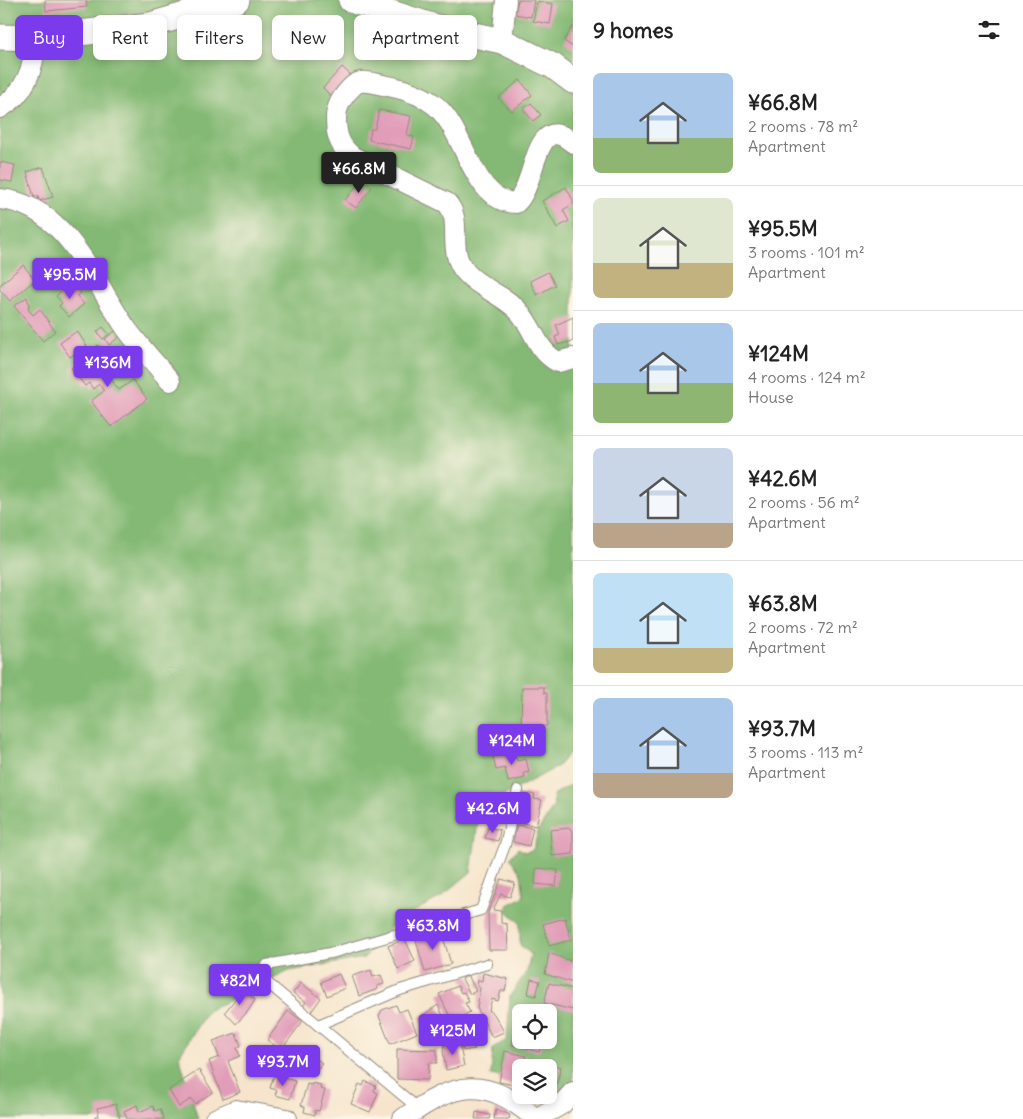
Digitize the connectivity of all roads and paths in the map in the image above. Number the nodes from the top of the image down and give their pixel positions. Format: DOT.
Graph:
graph roads {
  1 [pos="237,0"];
  2 [pos="351,0"];
  3 [pos="506,0"];
  4 [pos="83,32"];
  5 [pos="0,37"];
  6 [pos="15,37"];
  7 [pos="502,41"];
  8 [pos="34,60"];
  9 [pos="573,81"];
  10 [pos="0,108"];
  11 [pos="573,143"];
  12 [pos="0,199"];
  13 [pos="573,358"];
  14 [pos="170,381"];
  15 [pos="518,790"];
  16 [pos="487,964"];
  17 [pos="318,1025"];
  18 [pos="573,1092"];
  19 [pos="411,1114"];
  20 [pos="215,1119"];
  21 [pos="287,1119"];
  22 [pos="536,1119"];
  1 -- 4 [label="street"];
  2 -- 7 [label="street"];
  3 -- 7 [label="street"];
  5 -- 6 [label="street"];
  7 -- 9 [label="street"];
  8 -- 10 [label="street"];
  11 -- 13 [label="street"];
  12 -- 14 [label="street"];
  15 -- 17 [label="lane"];
  16 -- 17 [label="lane"];
  17 -- 19 [label="lane"];
  18 -- 22 [label="street"];
  19 -- 22 [label="street"];
  20 -- 21 [label="street"];
}
